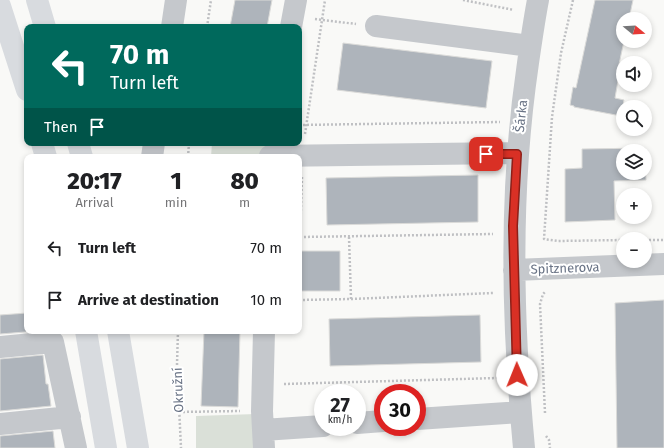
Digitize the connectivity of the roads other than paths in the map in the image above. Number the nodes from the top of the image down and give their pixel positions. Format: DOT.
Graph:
graph roads {
  1 [pos="36,0"];
  2 [pos="176,0"];
  3 [pos="529,5"];
  4 [pos="0,6"];
  5 [pos="44,24"];
  6 [pos="172,24"];
  7 [pos="376,26"];
  8 [pos="530,46"];
  9 [pos="24,81"];
  10 [pos="271,152"];
  11 [pos="287,154"];
  12 [pos="517,154"];
  13 [pos="302,156"];
  14 [pos="664,264"];
  15 [pos="514,270"];
  16 [pos="87,334"];
  17 [pos="119,334"];
  18 [pos="264,334"];
  19 [pos="0,347"];
  20 [pos="520,412"];
  21 [pos="70,417"];
  22 [pos="426,418"];
  23 [pos="0,424"];
  24 [pos="314,427"];
  25 [pos="263,430"];
  26 [pos="76,448"];
  27 [pos="106,448"];
  28 [pos="138,448"];
  29 [pos="524,448"];
  1 -- 5 [label="highway"];
  2 -- 6 [label="street"];
  3 -- 8 [label="street, Šárka"];
  4 -- 9 [label="highway"];
  7 -- 8 [label="street"];
  8 -- 12 [label="street, Šárka"];
  10 -- 11 [label="street"];
  12 -- 13 [label="street"];
  12 -- 15 [label="street, Šárka"];
  14 -- 15 [label="street, Spitznerova"];
  15 -- 20 [label="street, Šárka"];
  16 -- 27 [label="highway"];
  17 -- 28 [label="highway"];
  18 -- 25 [label="street"];
  19 -- 21 [label="street"];
  20 -- 22 [label="street"];
  20 -- 29 [label="street, Šárka"];
  21 -- 23 [label="street"];
  21 -- 26 [label="street"];
  24 -- 25 [label="street"];
}
